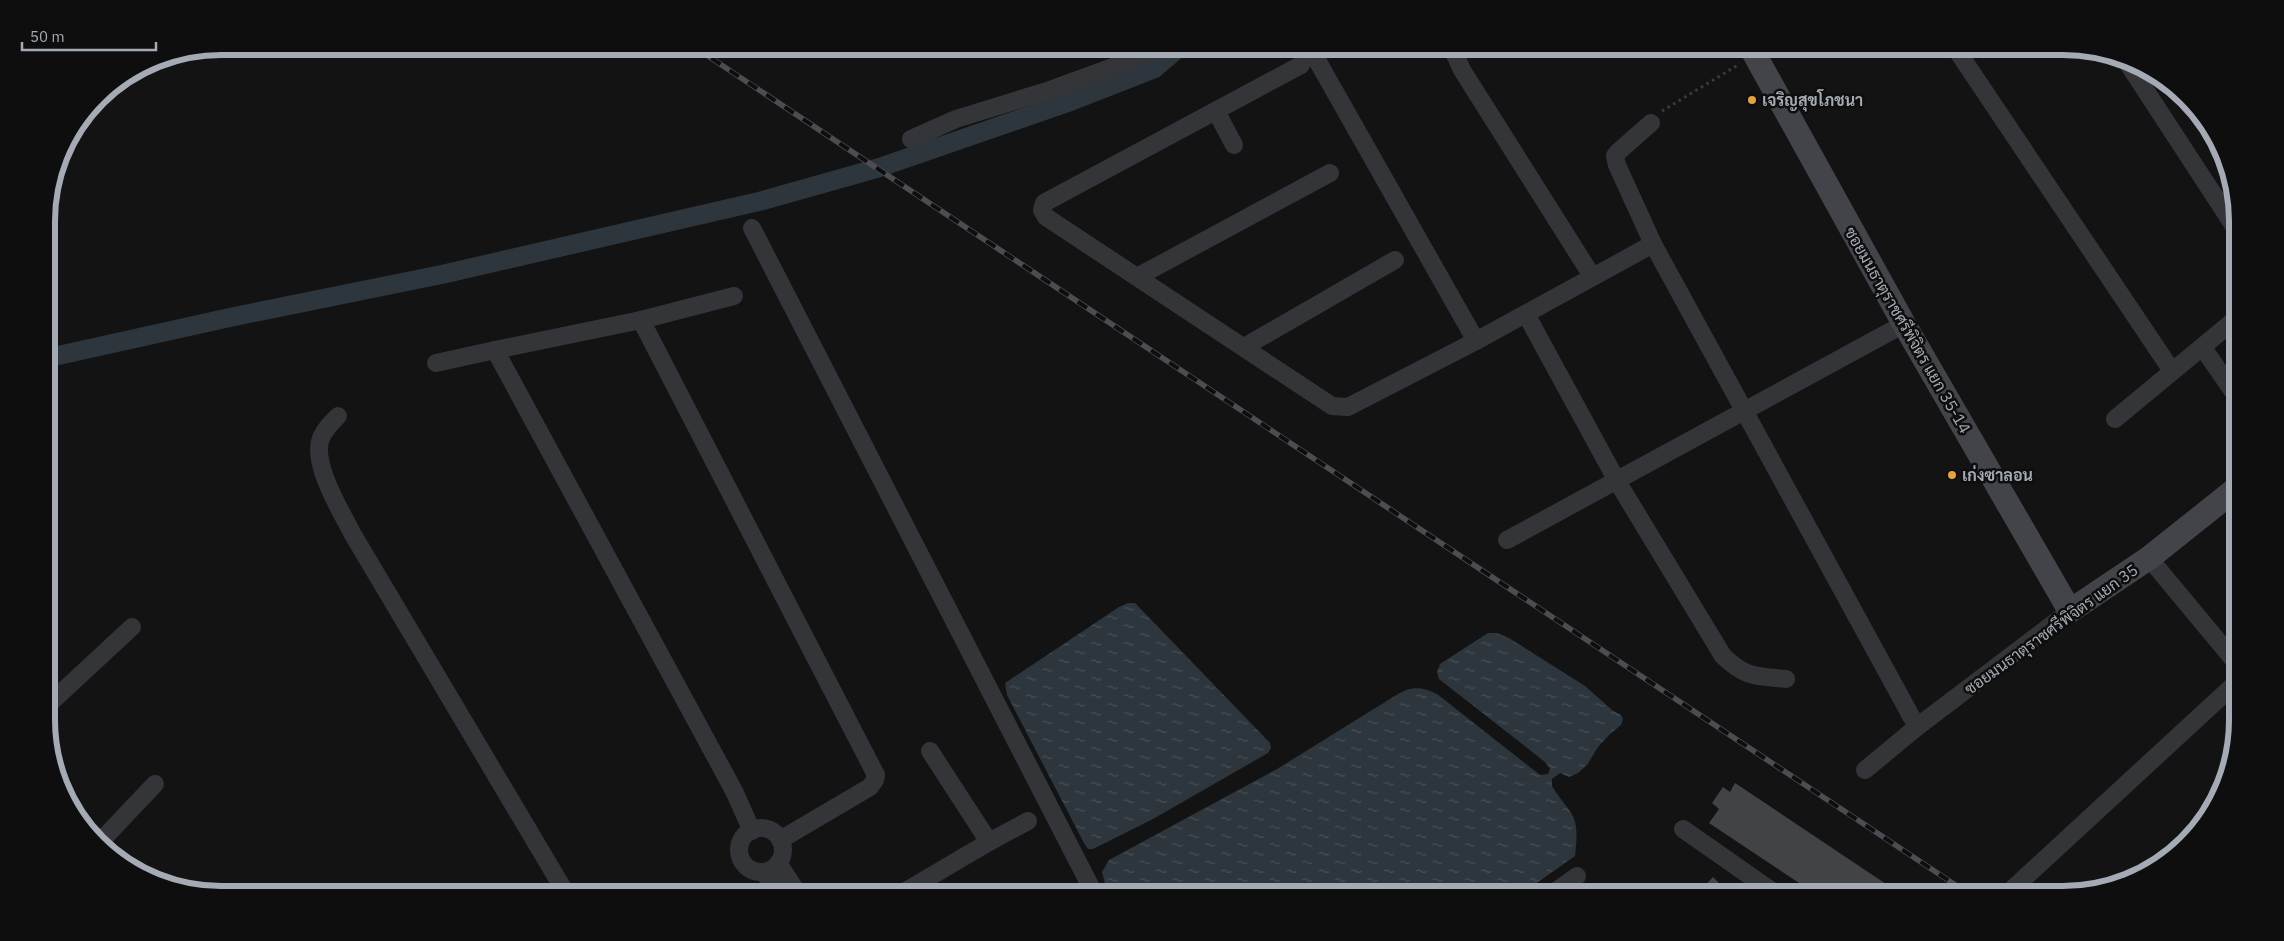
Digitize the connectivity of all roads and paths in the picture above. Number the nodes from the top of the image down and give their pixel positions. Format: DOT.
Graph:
graph roads {
  1 [pos="1141,55"];
  2 [pos="1314,55"];
  3 [pos="1455,55"];
  4 [pos="1745,55"];
  5 [pos="1755,55"];
  6 [pos="1960,55"];
  7 [pos="1301,65"];
  8 [pos="2133,71"];
  9 [pos="1216,111"];
  10 [pos="1656,117"];
  11 [pos="912,139"];
  12 [pos="1234,145"];
  13 [pos="1330,173"];
  14 [pos="2229,219"];
  15 [pos="752,228"];
  16 [pos="1653,244"];
  17 [pos="1395,260"];
  18 [pos="1592,276"];
  19 [pos="1138,277"];
  20 [pos="734,296"];
  21 [pos="1526,314"];
  22 [pos="641,320"];
  23 [pos="1904,324"];
  24 [pos="2229,325"];
  25 [pos="1476,341"];
  26 [pos="1244,347"];
  27 [pos="2203,348"];
  28 [pos="495,350"];
  29 [pos="436,363"];
  30 [pos="2172,371"];
  31 [pos="2229,385"];
  32 [pos="1744,411"];
  33 [pos="338,416"];
  34 [pos="2115,419"];
  35 [pos="1617,481"];
  36 [pos="2229,494"];
  37 [pos="1507,540"];
  38 [pos="2149,558"];
  39 [pos="2070,611"];
  40 [pos="132,628"];
  41 [pos="2229,655"];
  42 [pos="1786,679"];
  43 [pos="2229,689"];
  44 [pos="55,699"];
  45 [pos="1917,727"];
  46 [pos="930,751"];
  47 [pos="1865,770"];
  48 [pos="155,784"];
  49 [pos="1028,822"];
  50 [pos="1683,829"];
  51 [pos="752,831"];
  52 [pos="104,837"];
  53 [pos="780,840"];
  54 [pos="989,842"];
  55 [pos="771,868"];
  56 [pos="1577,876"];
  57 [pos="562,886"];
  58 [pos="776,886"];
  59 [pos="790,886"];
  60 [pos="914,886"];
  61 [pos="1090,886"];
  62 [pos="1563,886"];
  63 [pos="1765,886"];
  64 [pos="2015,886"];
  1 -- 11 [label="street"];
  2 -- 25 [label="street"];
  3 -- 18 [label="street"];
  4 -- 10 [label="path"];
  5 -- 23 [label="street, ซอยมนธาตุราชศรีพิจิตร แยก 35-14"];
  6 -- 30 [label="street"];
  7 -- 9 [label="street"];
  8 -- 14 [label="street"];
  9 -- 12 [label="street"];
  9 -- 19 [label="street"];
  10 -- 16 [label="street"];
  13 -- 19 [label="street"];
  15 -- 61 [label="street"];
  16 -- 18 [label="street"];
  16 -- 32 [label="street"];
  17 -- 26 [label="street"];
  18 -- 21 [label="street"];
  19 -- 26 [label="street"];
  20 -- 22 [label="street"];
  21 -- 25 [label="street"];
  21 -- 35 [label="street"];
  22 -- 28 [label="street"];
  22 -- 53 [label="street"];
  23 -- 32 [label="street"];
  23 -- 39 [label="street, ซอยมนธาตุราชศรีพิจิตร แยก 35-14"];
  24 -- 27 [label="street"];
  25 -- 26 [label="street"];
  27 -- 30 [label="street"];
  27 -- 31 [label="street"];
  28 -- 29 [label="street"];
  28 -- 51 [label="street"];
  30 -- 34 [label="street"];
  32 -- 35 [label="street"];
  32 -- 45 [label="street"];
  33 -- 57 [label="street"];
  35 -- 37 [label="street"];
  35 -- 42 [label="street"];
  36 -- 38 [label="street, ซอยมนธาตุราชศรีพิจิตร แยก 35"];
  38 -- 39 [label="street, ซอยมนธาตุราชศรีพิจิตร แยก 35"];
  38 -- 41 [label="street"];
  39 -- 45 [label="street, ซอยมนธาตุราชศรีพิจิตร แยก 35"];
  40 -- 44 [label="street"];
  43 -- 64 [label="street"];
  45 -- 47 [label="street, ซอยมนธาตุราชศรีพิจิตร แยก 35"];
  46 -- 54 [label="street"];
  48 -- 52 [label="street"];
  49 -- 54 [label="street"];
  50 -- 63 [label="street"];
  51 -- 53 [label="street"];
  51 -- 55 [label="street"];
  53 -- 55 [label="street"];
  54 -- 60 [label="street"];
  55 -- 58 [label="street"];
  55 -- 59 [label="street"];
  56 -- 62 [label="street"];
}
